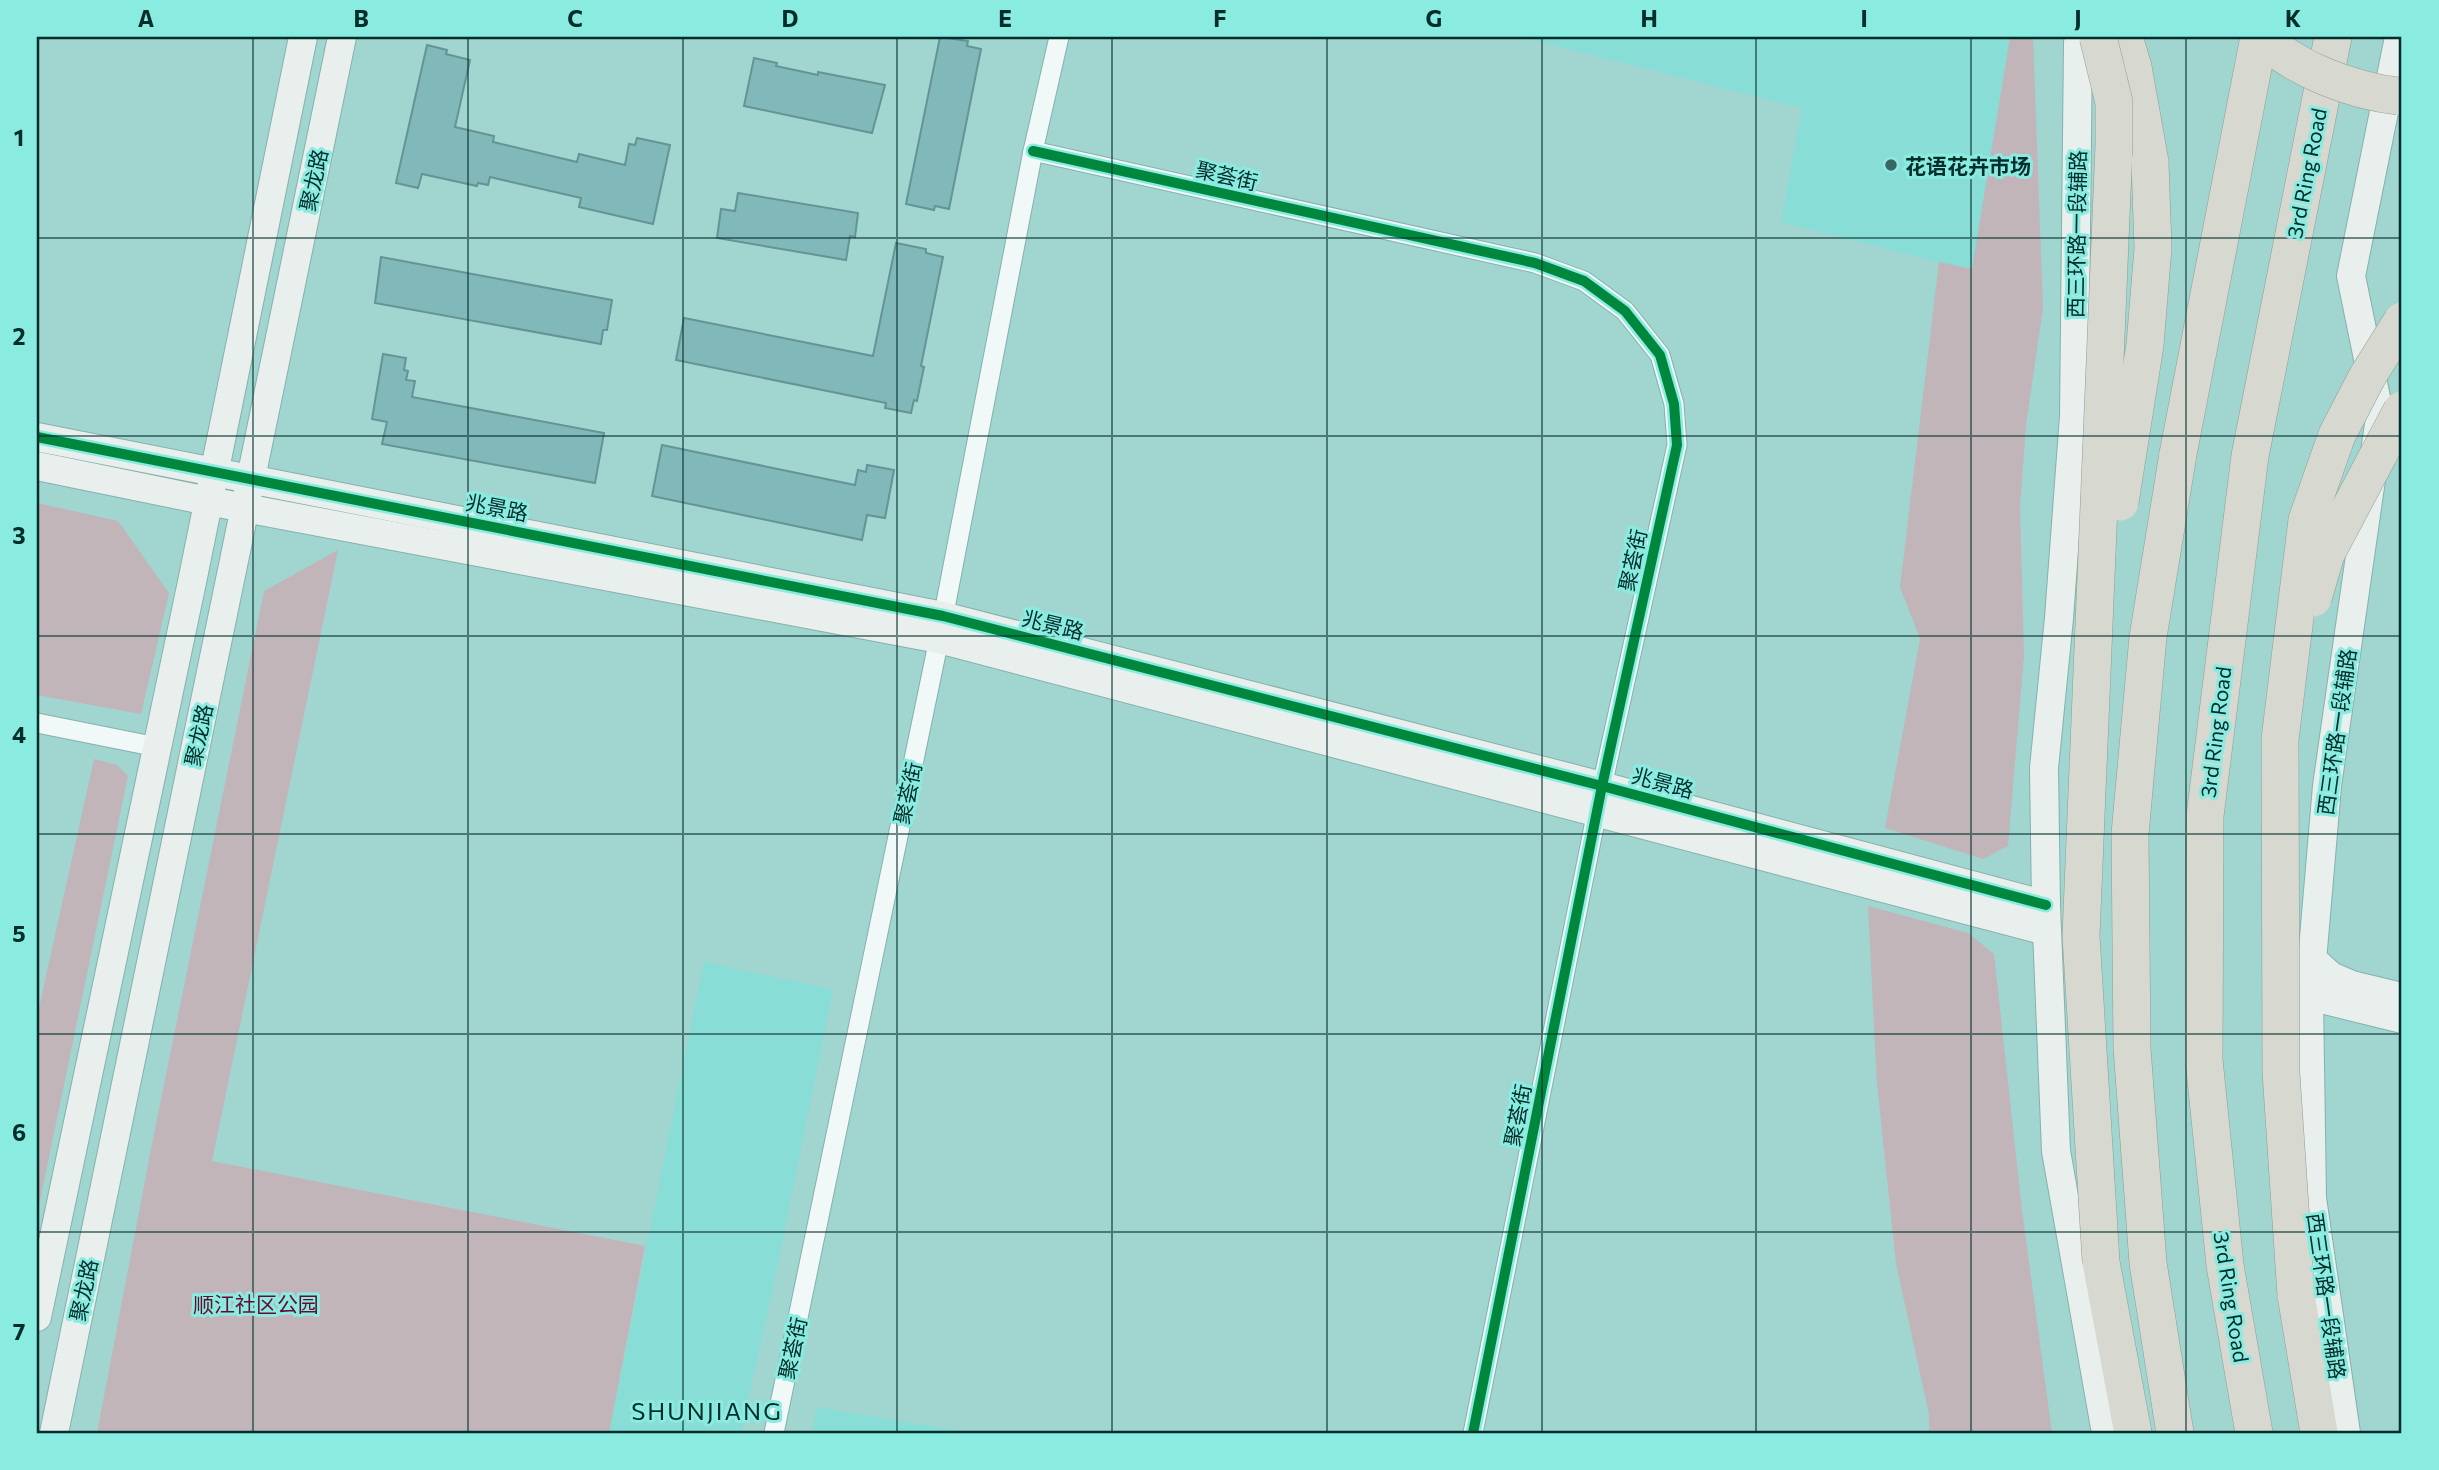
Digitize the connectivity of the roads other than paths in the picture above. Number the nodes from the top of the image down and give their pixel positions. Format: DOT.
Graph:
graph roads {
  1 [pos="303,37"];
  2 [pos="342,37"];
  3 [pos="1059,37"];
  4 [pos="2124,37"];
  5 [pos="2260,37"];
  6 [pos="2333,37"];
  7 [pos="2399,37"];
  8 [pos="2083,38"];
  9 [pos="2402,97"];
  10 [pos="1033,151"];
  11 [pos="2402,321"];
  12 [pos="2402,389"];
  13 [pos="2391,414"];
  14 [pos="37,437"];
  15 [pos="37,466"];
  16 [pos="214,472"];
  17 [pos="251,478"];
  18 [pos="208,501"];
  19 [pos="245,508"];
  20 [pos="941,628"];
  21 [pos="2094,657"];
  22 [pos="2286,686"];
  23 [pos="37,723"];
  24 [pos="157,747"];
  25 [pos="1600,799"];
  26 [pos="2046,918"];
  27 [pos="2312,959"];
  28 [pos="2309,996"];
  29 [pos="2402,997"];
  30 [pos="2402,1019"];
  31 [pos="37,1317"];
  32 [pos="54,1433"];
  33 [pos="774,1433"];
  34 [pos="1473,1433"];
  35 [pos="2106,1433"];
  36 [pos="2133,1433"];
  37 [pos="2175,1433"];
  38 [pos="2254,1433"];
  39 [pos="2319,1433"];
  40 [pos="2346,1433"];
  1 -- 16 [label="main road, 聚龙路"];
  2 -- 17 [label="main road, 聚龙路"];
  3 -- 10 [label="street, 聚荟街"];
  4 -- 21 [label="highway, bridge"];
  5 -- 9 [label="highway, bridge"];
  5 -- 37 [label="highway, bridge"];
  6 -- 38 [label="highway, 3rd Ring Road"];
  7 -- 13 [label="main road, 西三环路一段辅路"];
  8 -- 21 [label="highway, bridge"];
  8 -- 26 [label="main road, 西三环路一段辅路"];
  10 -- 20 [label="street, 聚荟街"];
  10 -- 25 [label="street, 聚荟街"];
  11 -- 22 [label="highway, bridge"];
  12 -- 13 [label="main road"];
  13 -- 22 [label="highway, bridge"];
  13 -- 27 [label="main road, 西三环路一段辅路"];
  14 -- 16 [label="main road, 兆景路"];
  15 -- 18 [label="main road, 兆景路"];
  16 -- 17 [label="main road, 兆景路"];
  16 -- 18 [label="main road, 聚龙路"];
  17 -- 19 [label="main road, 聚龙路"];
  17 -- 20 [label="main road, 兆景路"];
  18 -- 19 [label="main road, 兆景路"];
  18 -- 24 [label="main road, 聚龙路"];
  19 -- 20 [label="main road, 兆景路"];
  19 -- 32 [label="main road, 聚龙路"];
  20 -- 25 [label="main road, 兆景路"];
  20 -- 33 [label="street, 聚荟街"];
  21 -- 36 [label="highway, bridge"];
  22 -- 39 [label="highway, bridge"];
  23 -- 24 [label="street"];
  24 -- 31 [label="main road, 聚龙路"];
  25 -- 26 [label="main road, 兆景路"];
  25 -- 34 [label="street, 聚荟街"];
  26 -- 35 [label="main road, 西三环路一段辅路"];
  27 -- 28 [label="main road, 西三环路一段辅路"];
  27 -- 29 [label="main road"];
  28 -- 30 [label="main road"];
  28 -- 40 [label="main road, 西三环路一段辅路"];
}
